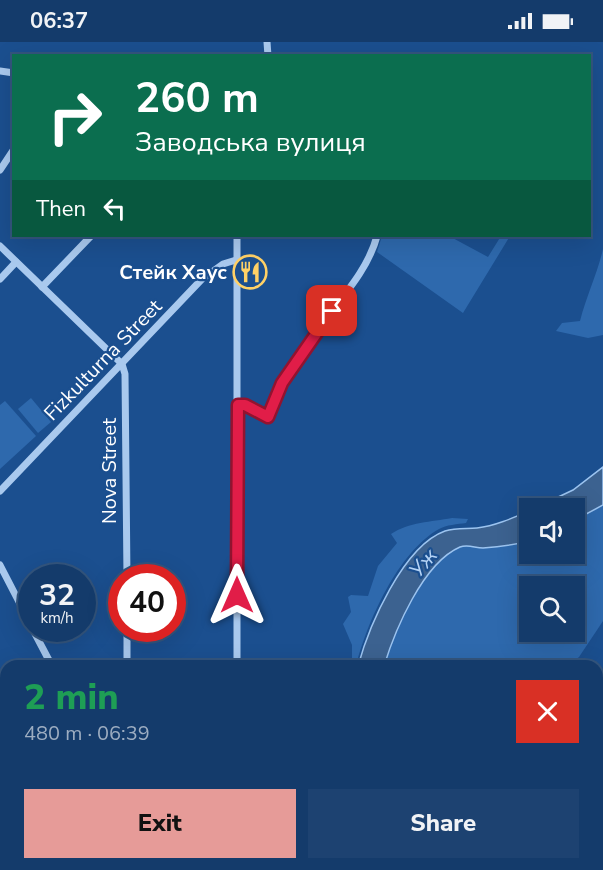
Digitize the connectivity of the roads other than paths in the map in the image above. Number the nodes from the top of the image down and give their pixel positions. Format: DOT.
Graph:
graph roads {
  1 [pos="12,152"];
  2 [pos="0,170"];
  3 [pos="90,237"];
  4 [pos="237,237"];
  5 [pos="377,237"];
  6 [pos="0,246"];
  7 [pos="236,260"];
  8 [pos="16,262"];
  9 [pos="0,279"];
  10 [pos="42,287"];
  11 [pos="122,364"];
  12 [pos="238,405"];
  13 [pos="0,491"];
  14 [pos="127,564"];
  15 [pos="0,566"];
  16 [pos="18,601"];
  17 [pos="39,642"];
  18 [pos="127,642"];
  19 [pos="49,660"];
  20 [pos="127,660"];
  21 [pos="237,660"];
  1 -- 2 [label="street"];
  3 -- 10 [label="street"];
  4 -- 7 [label="street"];
  5 -- 12 [label="street"];
  6 -- 8 [label="street"];
  7 -- 11 [label="street, Fizkulturna Street"];
  7 -- 12 [label="street"];
  8 -- 9 [label="street"];
  8 -- 10 [label="street"];
  10 -- 11 [label="street"];
  11 -- 13 [label="street, Fizkulturna Street"];
  11 -- 14 [label="street, Nova Street"];
  12 -- 21 [label="street"];
  15 -- 16 [label="street"];
  17 -- 19 [label="street"];
  18 -- 20 [label="street"];
}
